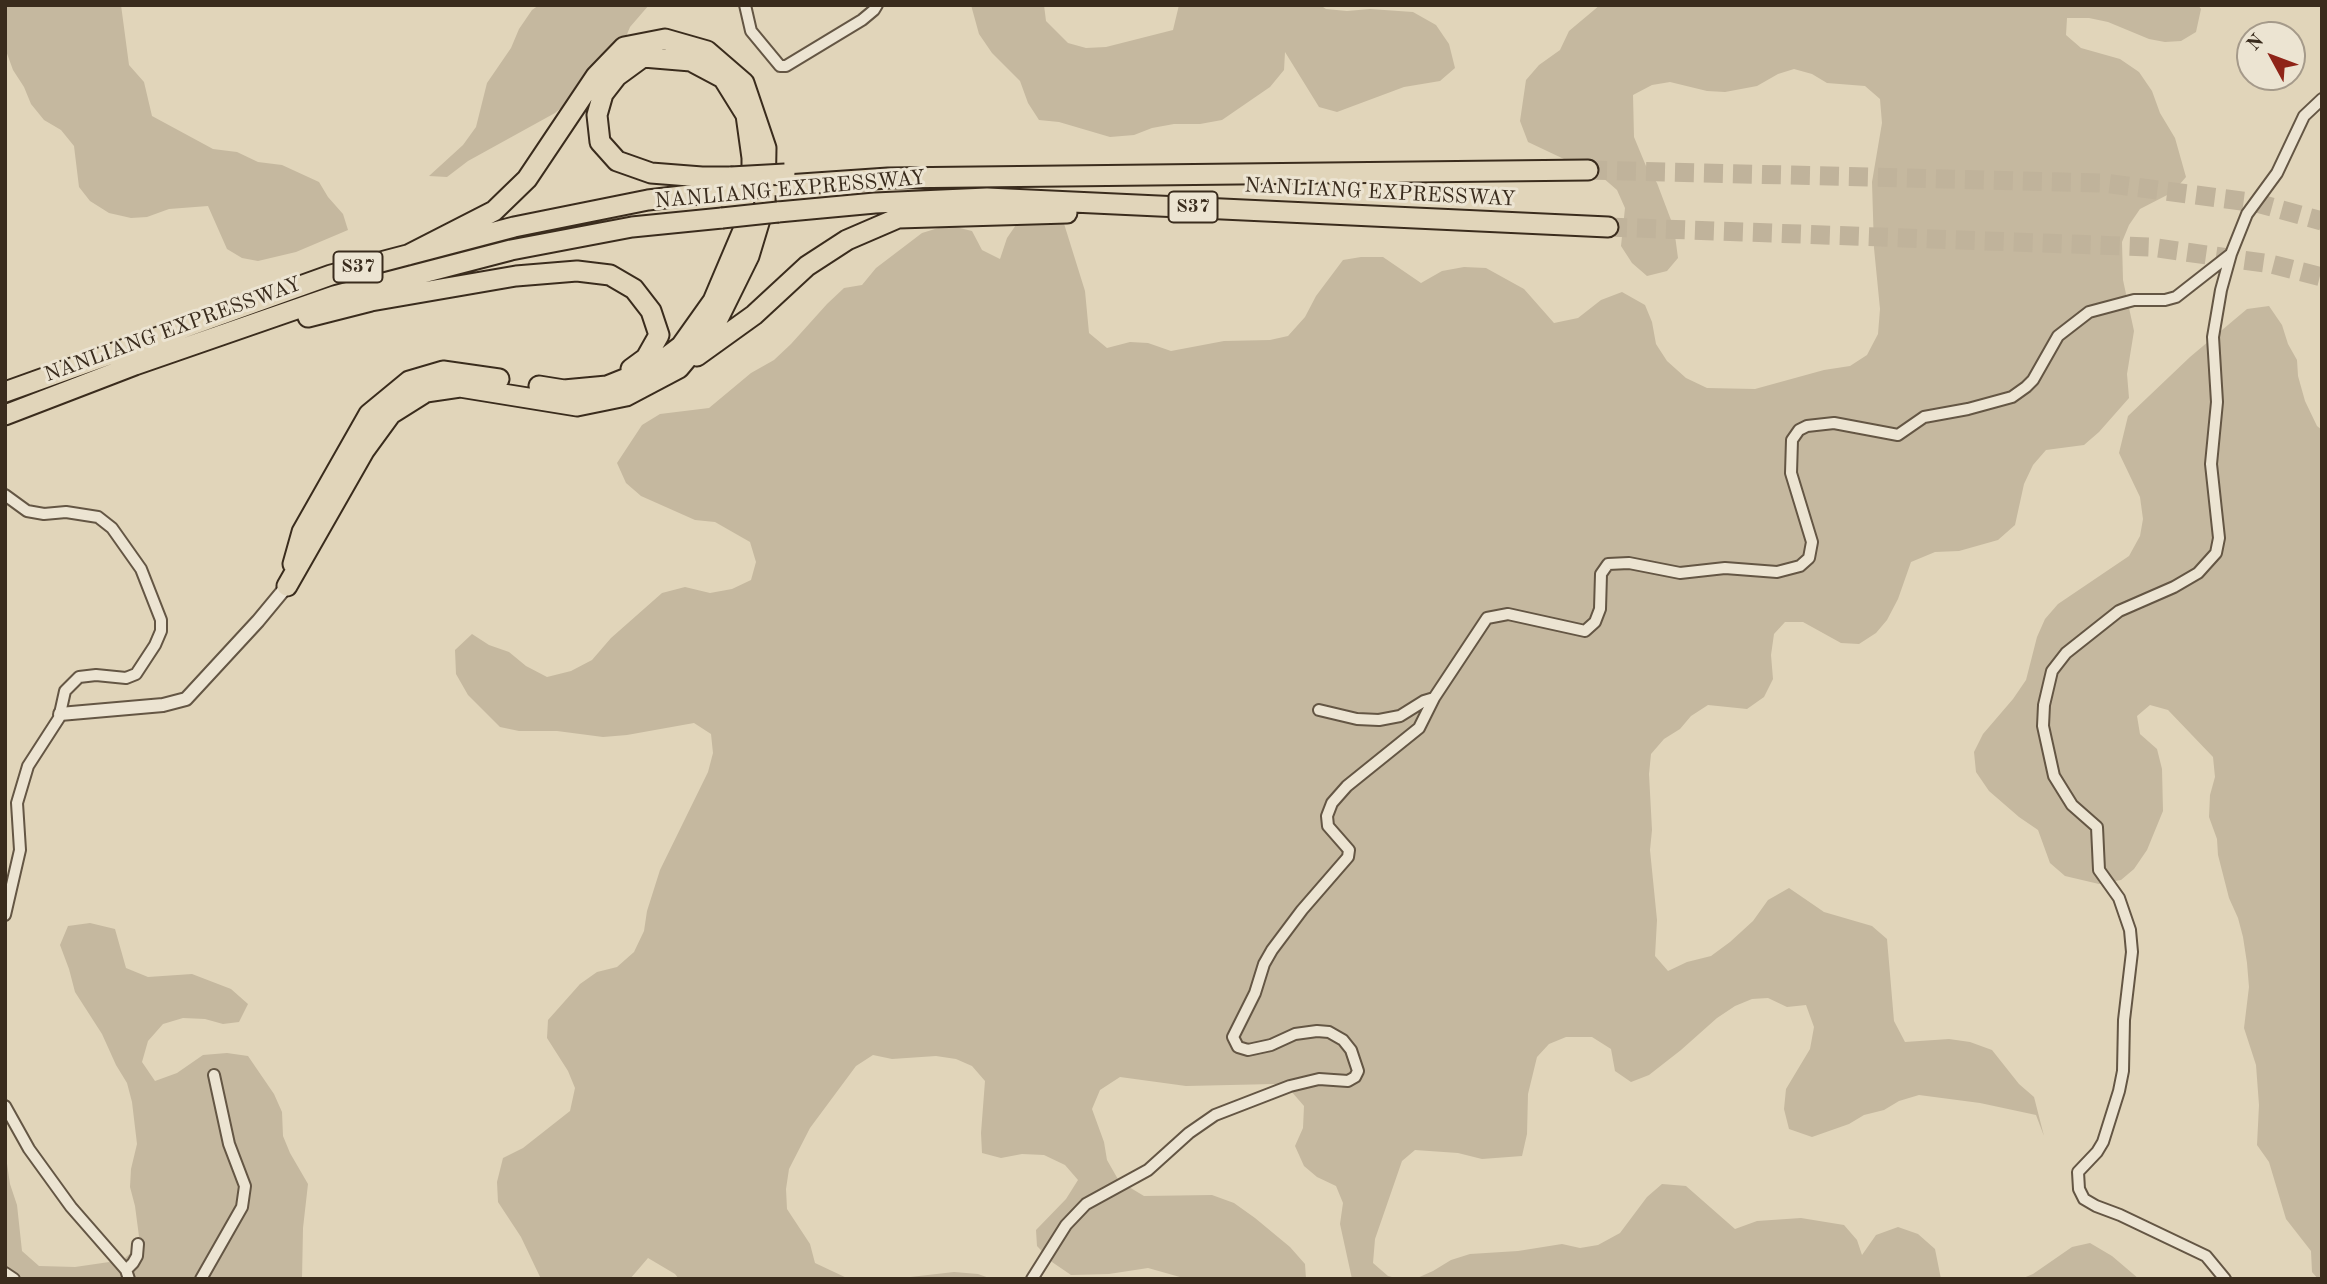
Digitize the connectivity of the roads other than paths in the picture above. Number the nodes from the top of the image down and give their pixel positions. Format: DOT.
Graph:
graph roads {
  1 [pos="746,5"];
  2 [pos="877,5"];
  3 [pos="2322,99"];
  4 [pos="1588,170"];
  5 [pos="728,184"];
  6 [pos="1225,209"];
  7 [pos="1608,227"];
  8 [pos="2231,254"];
  9 [pos="408,255"];
  10 [pos="214,339"];
  11 [pos="678,368"];
  12 [pos="5,392"];
  13 [pos="608,393"];
  14 [pos="5,415"];
  15 [pos="5,495"];
  16 [pos="287,586"];
  17 [pos="1434,698"];
  18 [pos="1319,710"];
  19 [pos="60,714"];
  20 [pos="5,915"];
  21 [pos="214,1075"];
  22 [pos="5,1106"];
  23 [pos="138,1244"];
  24 [pos="5,1273"];
  25 [pos="128,1274"];
  26 [pos="14,1279"];
  27 [pos="201,1279"];
  28 [pos="1032,1279"];
  29 [pos="2225,1279"];
  1 -- 2 [label="street"];
  3 -- 8 [label="street"];
  4 -- 5 [label="highway, NANLIANG EXPRESSWAY / S37, bridge"];
  5 -- 9 [label="highway, NANLIANG EXPRESSWAY / S37"];
  5 -- 13 [label="highway"];
  6 -- 7 [label="highway, NANLIANG EXPRESSWAY / S37"];
  6 -- 10 [label="highway, NANLIANG EXPRESSWAY / S37, bridge"];
  6 -- 11 [label="highway"];
  8 -- 17 [label="street"];
  8 -- 29 [label="street"];
  9 -- 11 [label="highway"];
  9 -- 12 [label="highway, NANLIANG EXPRESSWAY / S37"];
  10 -- 13 [label="highway"];
  10 -- 14 [label="highway, NANLIANG EXPRESSWAY / S37"];
  11 -- 13 [label="highway"];
  13 -- 16 [label="highway"];
  15 -- 19 [label="street"];
  16 -- 19 [label="street"];
  17 -- 18 [label="street"];
  17 -- 28 [label="street"];
  19 -- 20 [label="street"];
  21 -- 27 [label="street"];
  22 -- 25 [label="street"];
  23 -- 25 [label="street"];
  24 -- 26 [label="street"];
}
